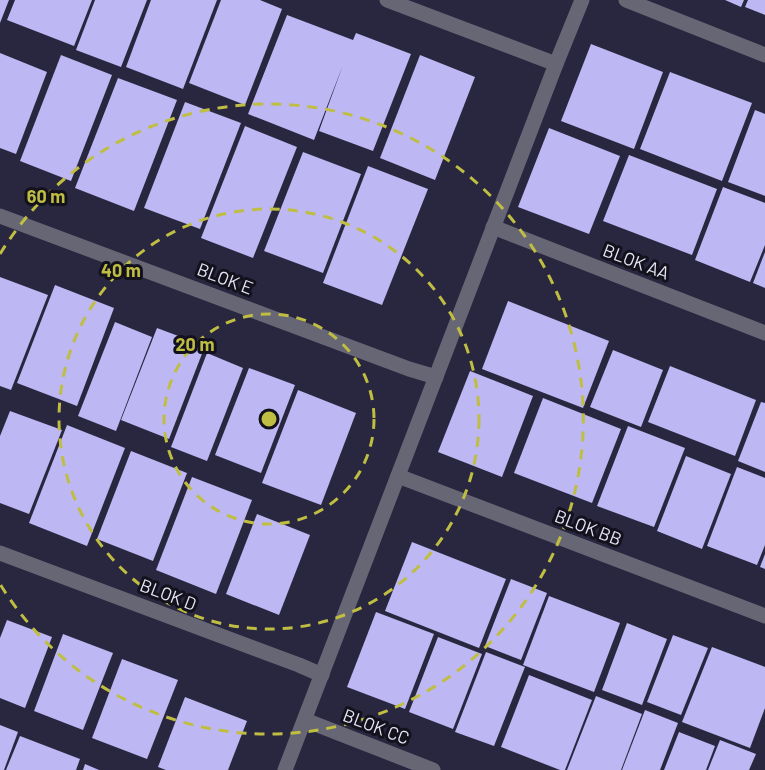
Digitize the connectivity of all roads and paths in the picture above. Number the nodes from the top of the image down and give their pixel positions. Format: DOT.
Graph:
graph roads {
  1 [pos="387,0"];
  2 [pos="582,0"];
  3 [pos="626,0"];
  4 [pos="765,55"];
  5 [pos="556,64"];
  6 [pos="0,216"];
  7 [pos="493,227"];
  8 [pos="765,333"];
  9 [pos="436,377"];
  10 [pos="398,476"];
  11 [pos="0,553"];
  12 [pos="765,616"];
  13 [pos="322,675"];
  14 [pos="304,720"];
  15 [pos="285,770"];
  16 [pos="433,770"];
  1 -- 5 [label="street"];
  2 -- 5 [label="street"];
  3 -- 4 [label="street"];
  5 -- 7 [label="street"];
  6 -- 9 [label="street, BLOK E"];
  7 -- 8 [label="street, BLOK AA"];
  7 -- 9 [label="street"];
  9 -- 10 [label="street"];
  10 -- 12 [label="street, BLOK BB"];
  10 -- 13 [label="street"];
  11 -- 13 [label="street, BLOK D"];
  13 -- 14 [label="street"];
  14 -- 15 [label="street"];
  14 -- 16 [label="street, BLOK CC"];
}
